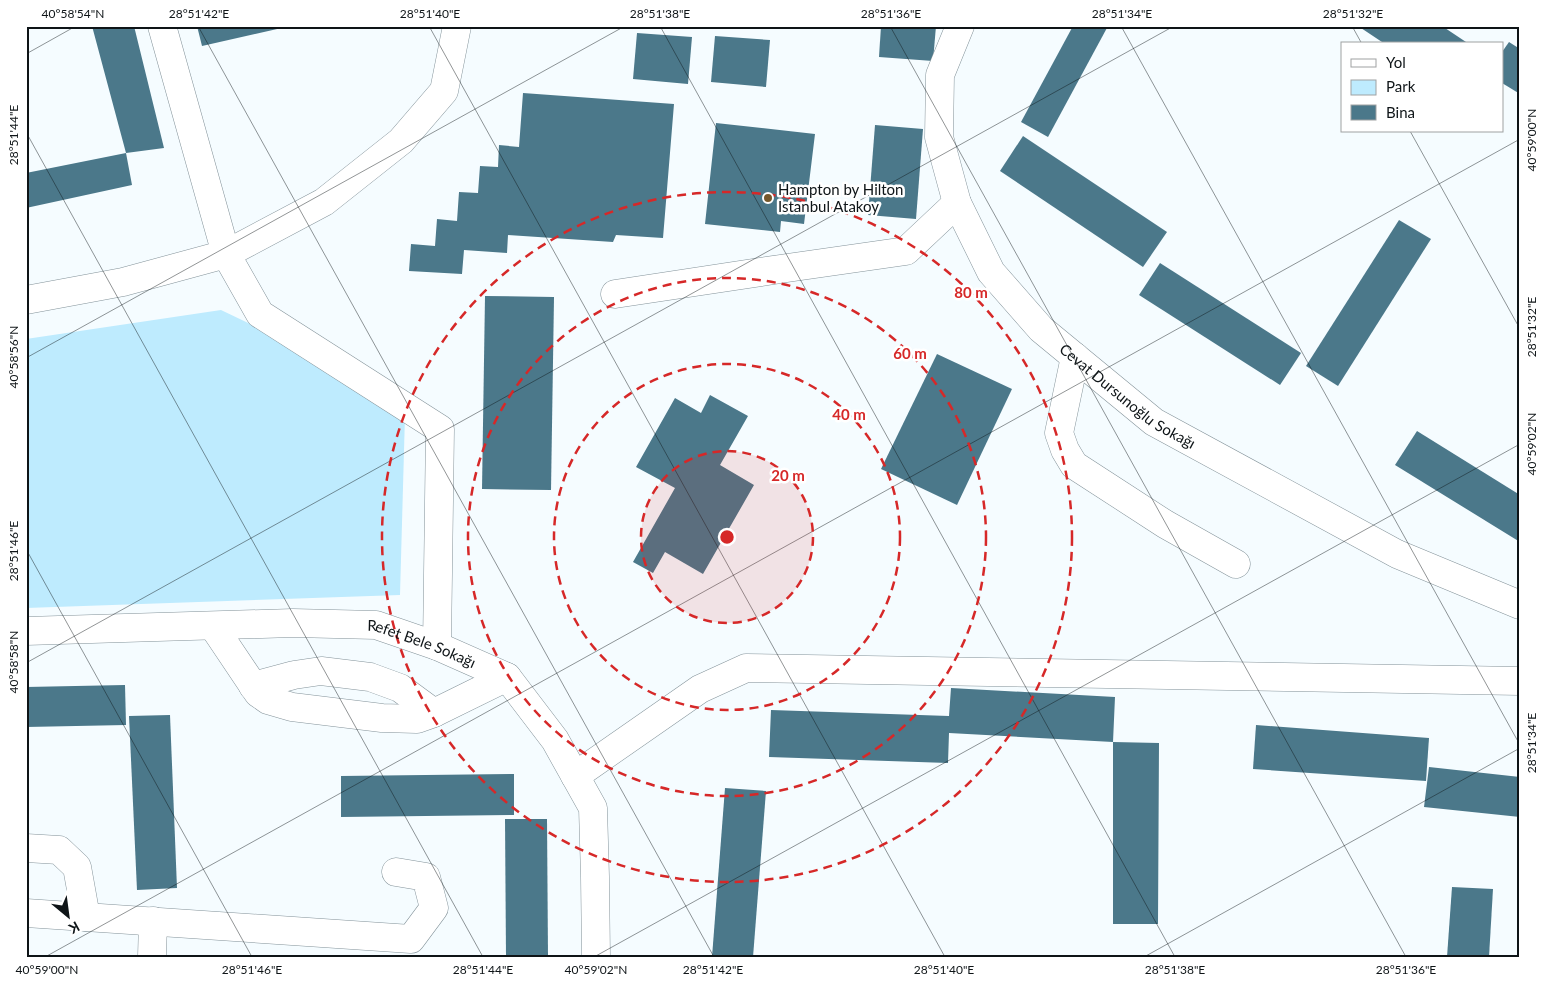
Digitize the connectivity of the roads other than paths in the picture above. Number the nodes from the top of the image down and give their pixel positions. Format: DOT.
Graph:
graph roads {
  1 [pos="162,26"];
  2 [pos="457,26"];
  3 [pos="960,26"];
  4 [pos="957,203"];
  5 [pos="226,254"];
  6 [pos="615,294"];
  7 [pos="26,300"];
  8 [pos="1074,357"];
  9 [pos="1236,564"];
  10 [pos="1520,606"];
  11 [pos="213,626"];
  12 [pos="26,631"];
  13 [pos="437,646"];
  14 [pos="507,677"];
  15 [pos="1520,681"];
  16 [pos="253,686"];
  17 [pos="434,713"];
  18 [pos="575,776"];
  19 [pos="26,848"];
  20 [pos="396,872"];
  21 [pos="26,913"];
  22 [pos="86,917"];
  23 [pos="153,922"];
  24 [pos="152,957"];
  25 [pos="596,957"];
  1 -- 5 [label="street"];
  2 -- 5 [label="street"];
  3 -- 4 [label="street, Cevat Dursunoğlu Sokağı"];
  4 -- 6 [label="street"];
  4 -- 8 [label="street, Cevat Dursunoğlu Sokağı"];
  5 -- 7 [label="street"];
  5 -- 13 [label="street"];
  8 -- 9 [label="street"];
  8 -- 10 [label="street, Cevat Dursunoğlu Sokağı"];
  11 -- 12 [label="street, Refet Bele Sokağı"];
  11 -- 13 [label="street, Refet Bele Sokağı"];
  11 -- 16 [label="street"];
  13 -- 14 [label="street, Refet Bele Sokağı"];
  14 -- 17 [label="street"];
  14 -- 18 [label="street, Refet Bele Sokağı"];
  15 -- 18 [label="street"];
  16 -- 17 [label="street"];
  16 -- 17 [label="street"];
  18 -- 25 [label="street, Refet Bele Sokağı"];
  19 -- 22 [label="street"];
  20 -- 23 [label="street"];
  21 -- 22 [label="street"];
  22 -- 23 [label="street"];
  23 -- 24 [label="street"];
}
